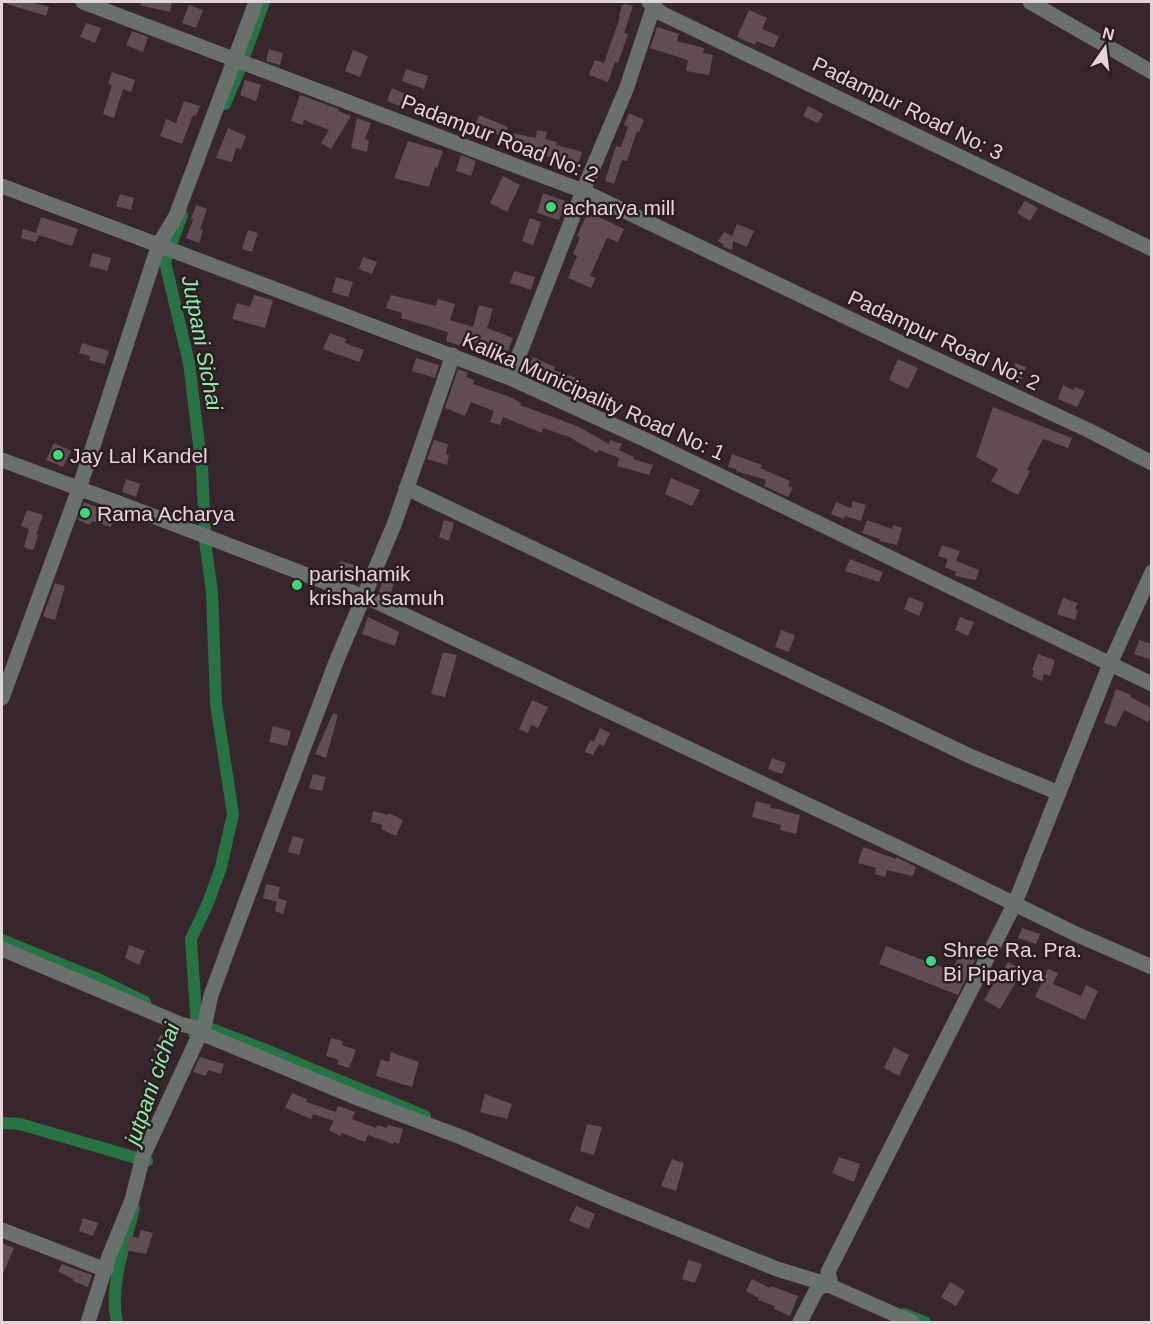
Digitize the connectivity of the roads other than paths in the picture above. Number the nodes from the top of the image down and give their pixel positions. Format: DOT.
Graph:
graph roads {
  1 [pos="83,2"];
  2 [pos="256,2"];
  3 [pos="1030,2"];
  4 [pos="653,3"];
  5 [pos="234,58"];
  6 [pos="1152,72"];
  7 [pos="2,186"];
  8 [pos="583,191"];
  9 [pos="159,244"];
  10 [pos="1152,249"];
  11 [pos="453,355"];
  12 [pos="510,378"];
  13 [pos="2,460"];
  14 [pos="1152,463"];
  15 [pos="406,488"];
  16 [pos="79,489"];
  17 [pos="1152,572"];
  18 [pos="364,597"];
  19 [pos="1110,664"];
  20 [pos="1152,684"];
  21 [pos="2,698"];
  22 [pos="1059,793"];
  23 [pos="1015,903"];
  24 [pos="2,949"];
  25 [pos="1152,967"];
  26 [pos="203,1028"];
  27 [pos="2,1230"];
  28 [pos="106,1270"];
  29 [pos="828,1282"];
  30 [pos="88,1323"];
  31 [pos="800,1323"];
  32 [pos="912,1323"];
  1 -- 5 [label="street, Padampur Road No: 2"];
  2 -- 5 [label="street"];
  3 -- 6 [label="street"];
  4 -- 8 [label="street"];
  4 -- 10 [label="street, Padampur Road No: 3"];
  5 -- 8 [label="street, Padampur Road No: 2"];
  5 -- 9 [label="street"];
  7 -- 9 [label="street, Kalika Municipality Road No: 1"];
  8 -- 12 [label="street"];
  8 -- 14 [label="street, Padampur Road No: 2"];
  9 -- 11 [label="street, Kalika Municipality Road No: 1"];
  9 -- 16 [label="street"];
  11 -- 12 [label="street, Kalika Municipality Road No: 1"];
  11 -- 15 [label="street"];
  12 -- 19 [label="street, Kalika Municipality Road No: 1"];
  13 -- 16 [label="street"];
  15 -- 18 [label="street"];
  15 -- 22 [label="street"];
  16 -- 18 [label="street"];
  16 -- 21 [label="street"];
  17 -- 19 [label="street"];
  18 -- 23 [label="street"];
  18 -- 26 [label="street"];
  19 -- 20 [label="street, Kalika Municipality Road No: 1"];
  19 -- 22 [label="street"];
  22 -- 23 [label="street"];
  23 -- 25 [label="street"];
  23 -- 29 [label="street"];
  24 -- 26 [label="street"];
  26 -- 28 [label="street"];
  26 -- 29 [label="street"];
  27 -- 28 [label="street"];
  28 -- 30 [label="street"];
  29 -- 31 [label="street"];
  29 -- 32 [label="street"];
}
